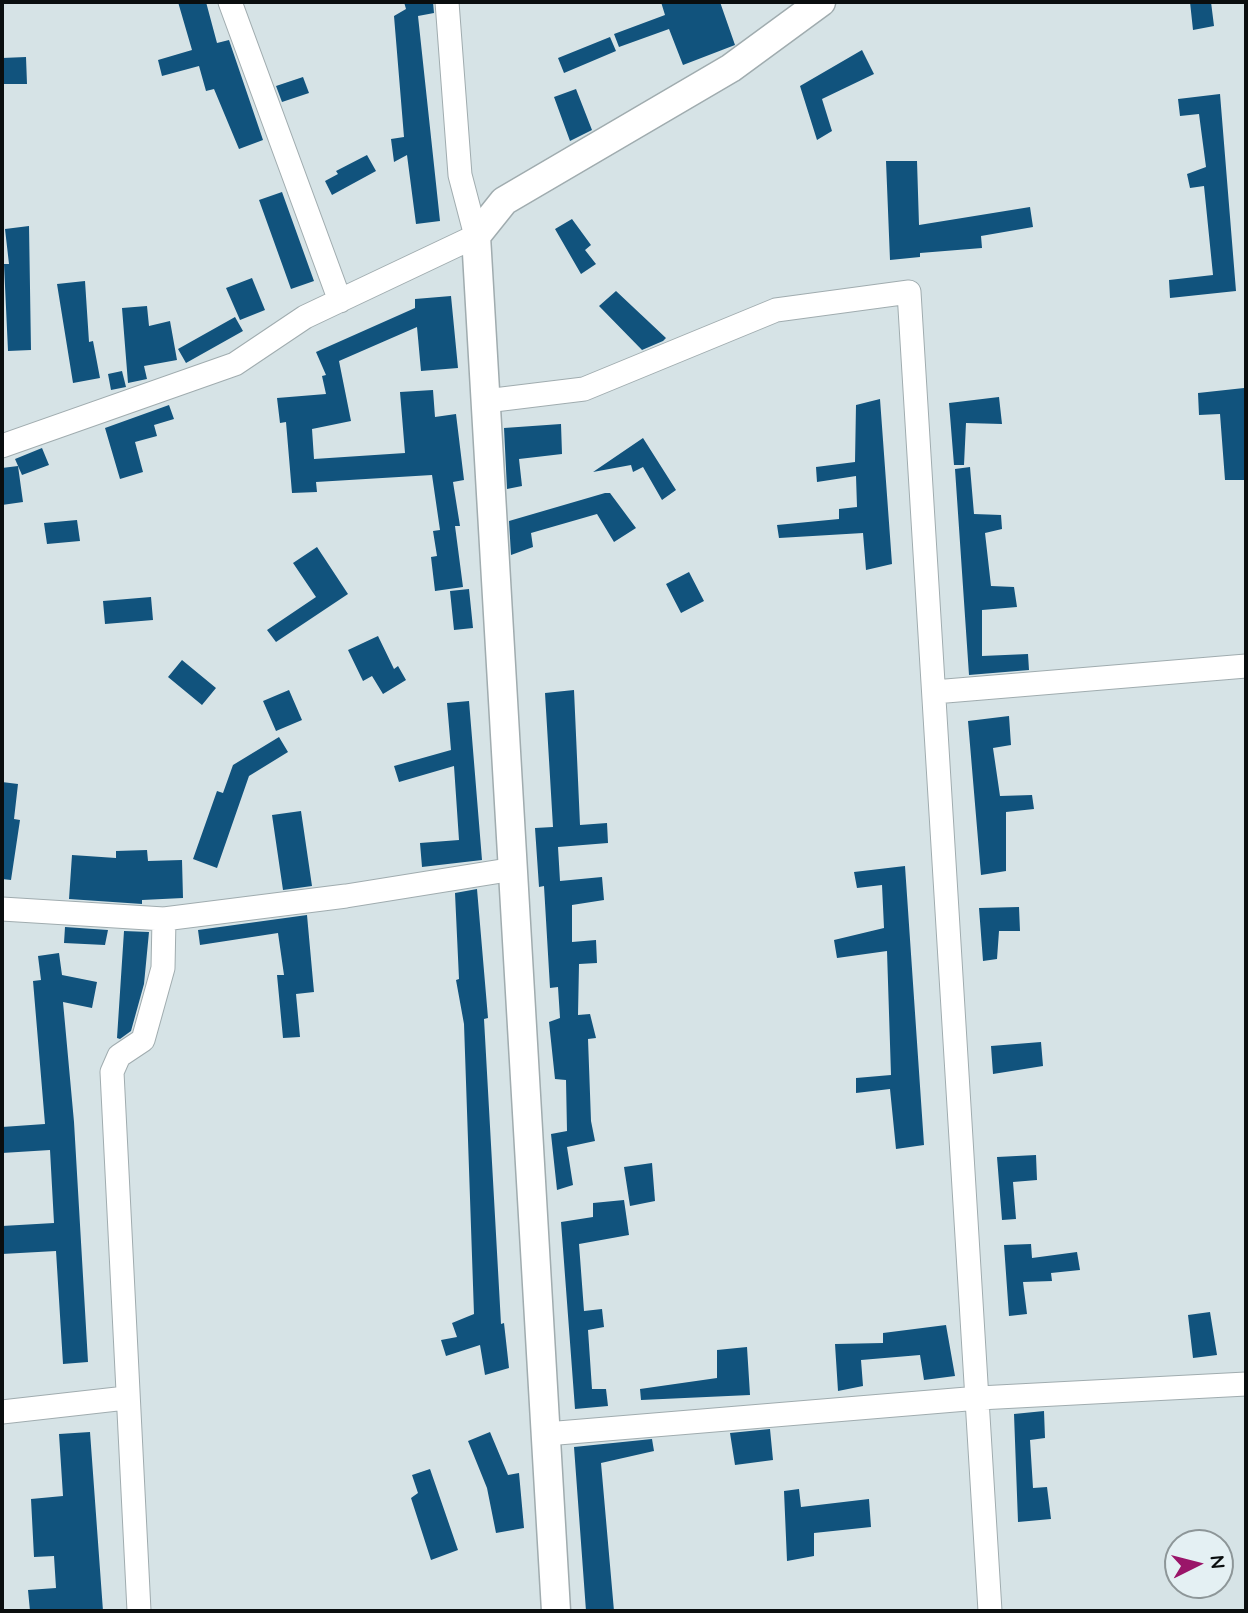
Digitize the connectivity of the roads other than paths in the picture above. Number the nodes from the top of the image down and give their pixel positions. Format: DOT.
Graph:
graph roads {
  1 [pos="230,2"];
  2 [pos="447,2"];
  3 [pos="821,2"];
  4 [pos="476,236"];
  5 [pos="340,301"];
  6 [pos="486,401"];
  7 [pos="2,446"];
  8 [pos="1246,666"];
  9 [pos="934,692"];
  10 [pos="514,869"];
  11 [pos="2,908"];
  12 [pos="164,919"];
  13 [pos="1246,1384"];
  14 [pos="126,1398"];
  15 [pos="979,1398"];
  16 [pos="2,1412"];
  17 [pos="546,1434"];
  18 [pos="139,1611"];
  19 [pos="556,1611"];
  20 [pos="990,1611"];
  1 -- 5 [label="street"];
  2 -- 4 [label="street"];
  3 -- 4 [label="street"];
  4 -- 5 [label="street"];
  4 -- 6 [label="street"];
  5 -- 7 [label="street"];
  6 -- 9 [label="street"];
  6 -- 10 [label="street"];
  8 -- 9 [label="street"];
  9 -- 15 [label="street"];
  10 -- 12 [label="street"];
  10 -- 17 [label="street"];
  11 -- 12 [label="street"];
  12 -- 14 [label="street"];
  13 -- 15 [label="street"];
  14 -- 16 [label="street"];
  14 -- 18 [label="street"];
  15 -- 17 [label="street"];
  15 -- 20 [label="street"];
  17 -- 19 [label="street"];
}
